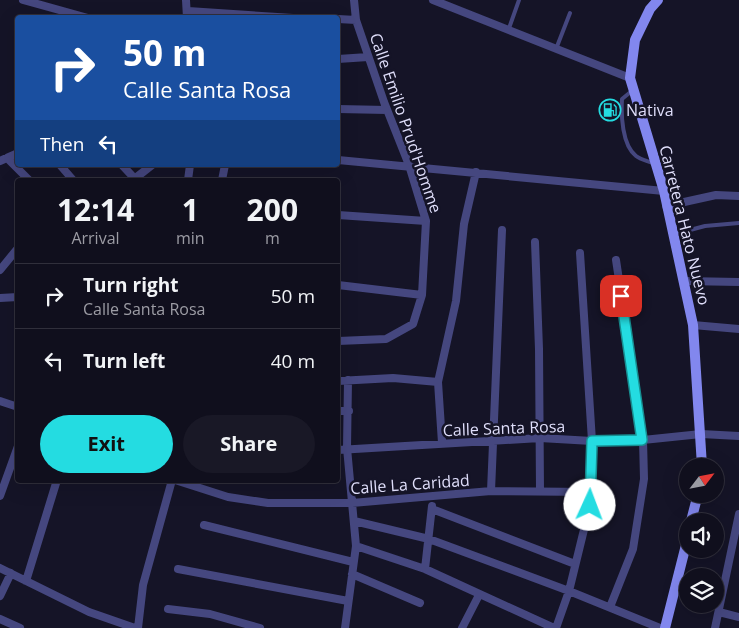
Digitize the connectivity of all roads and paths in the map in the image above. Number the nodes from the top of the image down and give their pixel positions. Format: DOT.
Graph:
graph roads {
  1 [pos="23,0"];
  2 [pos="186,0"];
  3 [pos="354,0"];
  4 [pos="433,0"];
  5 [pos="456,0"];
  6 [pos="518,0"];
  7 [pos="658,0"];
  8 [pos="453,8"];
  9 [pos="570,12"];
  10 [pos="188,14"];
  11 [pos="79,15"];
  12 [pos="217,15"];
  13 [pos="340,19"];
  14 [pos="356,20"];
  15 [pos="508,30"];
  16 [pos="556,49"];
  17 [pos="368,57"];
  18 [pos="340,59"];
  19 [pos="630,78"];
  20 [pos="633,90"];
  21 [pos="340,109"];
  22 [pos="387,110"];
  23 [pos="15,154"];
  24 [pos="3,159"];
  25 [pos="340,160"];
  26 [pos="656,164"];
  27 [pos="409,165"];
  28 [pos="62,167"];
  29 [pos="124,167"];
  30 [pos="150,167"];
  31 [pos="476,172"];
  32 [pos="27,178"];
  33 [pos="71,178"];
  34 [pos="132,178"];
  35 [pos="136,178"];
  36 [pos="664,191"];
  37 [pos="739,196"];
  38 [pos="666,206"];
  39 [pos="340,215"];
  40 [pos="426,221"];
  41 [pos="739,222"];
  42 [pos="502,230"];
  43 [pos="673,234"];
  44 [pos="535,242"];
  45 [pos="15,251"];
  46 [pos="580,253"];
  47 [pos="616,260"];
  48 [pos="1,267"];
  49 [pos="684,281"];
  50 [pos="739,282"];
  51 [pos="340,285"];
  52 [pos="422,295"];
  53 [pos="15,297"];
  54 [pos="0,298"];
  55 [pos="693,325"];
  56 [pos="739,329"];
  57 [pos="340,341"];
  58 [pos="348,380"];
  59 [pos="340,381"];
  60 [pos="438,382"];
  61 [pos="0,402"];
  62 [pos="15,406"];
  63 [pos="340,411"];
  64 [pos="349,411"];
  65 [pos="701,434"];
  66 [pos="739,436"];
  67 [pos="540,438"];
  68 [pos="492,440"];
  69 [pos="642,440"];
  70 [pos="592,441"];
  71 [pos="442,443"];
  72 [pos="347,448"];
  73 [pos="340,450"];
  74 [pos="15,454"];
  75 [pos="702,458"];
  76 [pos="56,483"];
  77 [pos="172,483"];
  78 [pos="183,483"];
  79 [pos="491,491"];
  80 [pos="540,491"];
  81 [pos="590,492"];
  82 [pos="0,496"];
  83 [pos="434,496"];
  84 [pos="352,503"];
  85 [pos="432,508"];
  86 [pos="739,514"];
  87 [pos="354,521"];
  88 [pos="204,525"];
  89 [pos="429,539"];
  90 [pos="356,546"];
  91 [pos="683,558"];
  92 [pos="353,562"];
  93 [pos="575,564"];
  94 [pos="0,568"];
  95 [pos="178,569"];
  96 [pos="425,569"];
  97 [pos="11,573"];
  98 [pos="352,574"];
  99 [pos="26,581"];
  100 [pos="724,588"];
  101 [pos="569,591"];
  102 [pos="480,595"];
  103 [pos="0,596"];
  104 [pos="348,601"];
  105 [pos="420,603"];
  106 [pos="610,607"];
  107 [pos="168,609"];
  108 [pos="719,613"];
  109 [pos="723,613"];
  110 [pos="739,617"];
  111 [pos="0,619"];
  112 [pos="20,628"];
  113 [pos="137,628"];
  114 [pos="260,628"];
  115 [pos="345,628"];
  116 [pos="462,628"];
  117 [pos="555,628"];
  118 [pos="660,628"];
  119 [pos="665,628"];
  120 [pos="715,628"];
  1 -- 11 [label="street"];
  2 -- 10 [label="street"];
  3 -- 14 [label="street, Calle Emilio Prud'Homme"];
  4 -- 8 [label="street"];
  5 -- 8 [label="lane"];
  6 -- 15 [label="lane"];
  7 -- 19 [label="main road, Carretera Hato Nuevo"];
  8 -- 15 [label="street"];
  9 -- 16 [label="lane"];
  10 -- 12 [label="street"];
  13 -- 14 [label="street"];
  14 -- 17 [label="street, Calle Emilio Prud'Homme"];
  15 -- 16 [label="street"];
  16 -- 19 [label="street"];
  17 -- 18 [label="street"];
  17 -- 22 [label="street, Calle Emilio Prud'Homme"];
  19 -- 20 [label="main road, Carretera Hato Nuevo"];
  20 -- 26 [label="main road, Carretera Hato Nuevo"];
  20 -- 26 [label="lane"];
  21 -- 22 [label="street"];
  22 -- 27 [label="street, Calle Emilio Prud'Homme"];
  23 -- 24 [label="street"];
  24 -- 32 [label="street"];
  25 -- 27 [label="street"];
  26 -- 36 [label="main road, Carretera Hato Nuevo"];
  27 -- 31 [label="street"];
  27 -- 40 [label="street, Calle Emilio Prud'Homme"];
  28 -- 33 [label="street"];
  29 -- 34 [label="street"];
  30 -- 35 [label="street"];
  31 -- 36 [label="street"];
  31 -- 60 [label="street"];
  36 -- 38 [label="main road, Carretera Hato Nuevo"];
  37 -- 38 [label="street"];
  38 -- 43 [label="main road, Carretera Hato Nuevo"];
  39 -- 40 [label="street"];
  40 -- 52 [label="street, Calle Emilio Prud'Homme"];
  41 -- 43 [label="lane"];
  42 -- 68 [label="street"];
  43 -- 49 [label="main road, Carretera Hato Nuevo"];
  44 -- 67 [label="street"];
  45 -- 48 [label="street"];
  46 -- 70 [label="street"];
  47 -- 69 [label="street"];
  49 -- 50 [label="street"];
  49 -- 55 [label="main road, Carretera Hato Nuevo"];
  51 -- 52 [label="street"];
  52 -- 57 [label="street, Calle Emilio Prud'Homme"];
  53 -- 54 [label="street"];
  55 -- 56 [label="street"];
  55 -- 65 [label="main road, Carretera Hato Nuevo"];
  58 -- 59 [label="street"];
  58 -- 60 [label="street"];
  58 -- 64 [label="street"];
  60 -- 71 [label="street"];
  61 -- 62 [label="street"];
  63 -- 64 [label="street"];
  64 -- 72 [label="street"];
  65 -- 66 [label="street, Calle Santa Rosa"];
  65 -- 69 [label="street, Calle Santa Rosa"];
  65 -- 75 [label="main road, Carretera Hato Nuevo"];
  67 -- 68 [label="street, Calle Santa Rosa"];
  67 -- 70 [label="street, Calle Santa Rosa"];
  67 -- 80 [label="street"];
  68 -- 71 [label="street, Calle Santa Rosa"];
  68 -- 79 [label="street"];
  69 -- 70 [label="street, Calle Santa Rosa"];
  69 -- 106 [label="street"];
  70 -- 81 [label="street"];
  71 -- 72 [label="street, Calle Santa Rosa"];
  72 -- 73 [label="street, Calle Santa Rosa"];
  72 -- 84 [label="street"];
  74 -- 82 [label="street"];
  76 -- 99 [label="street"];
  77 -- 113 [label="street"];
  78 -- 84 [label="street, Calle La Caridad"];
  79 -- 80 [label="street, Calle La Caridad"];
  79 -- 83 [label="street, Calle La Caridad"];
  80 -- 81 [label="street, Calle La Caridad"];
  81 -- 93 [label="street"];
  83 -- 84 [label="street, Calle La Caridad"];
  83 -- 85 [label="street"];
  84 -- 87 [label="street"];
  85 -- 89 [label="street"];
  85 -- 93 [label="street"];
  86 -- 100 [label="street"];
  87 -- 89 [label="street"];
  87 -- 90 [label="street"];
  88 -- 92 [label="street"];
  89 -- 96 [label="street"];
  89 -- 101 [label="street"];
  90 -- 92 [label="street"];
  90 -- 96 [label="street"];
  91 -- 119 [label="main road"];
  92 -- 98 [label="street"];
  93 -- 101 [label="street"];
  94 -- 97 [label="street"];
  95 -- 104 [label="street"];
  96 -- 102 [label="street"];
  97 -- 99 [label="street"];
  97 -- 103 [label="street"];
  98 -- 104 [label="street"];
  98 -- 105 [label="street"];
  99 -- 113 [label="street"];
  101 -- 106 [label="street"];
  101 -- 117 [label="street"];
  102 -- 116 [label="street"];
  102 -- 117 [label="street"];
  104 -- 115 [label="street"];
  106 -- 118 [label="street"];
  107 -- 114 [label="street"];
  108 -- 120 [label="street"];
  109 -- 110 [label="street"];
  111 -- 112 [label="street"];
}
